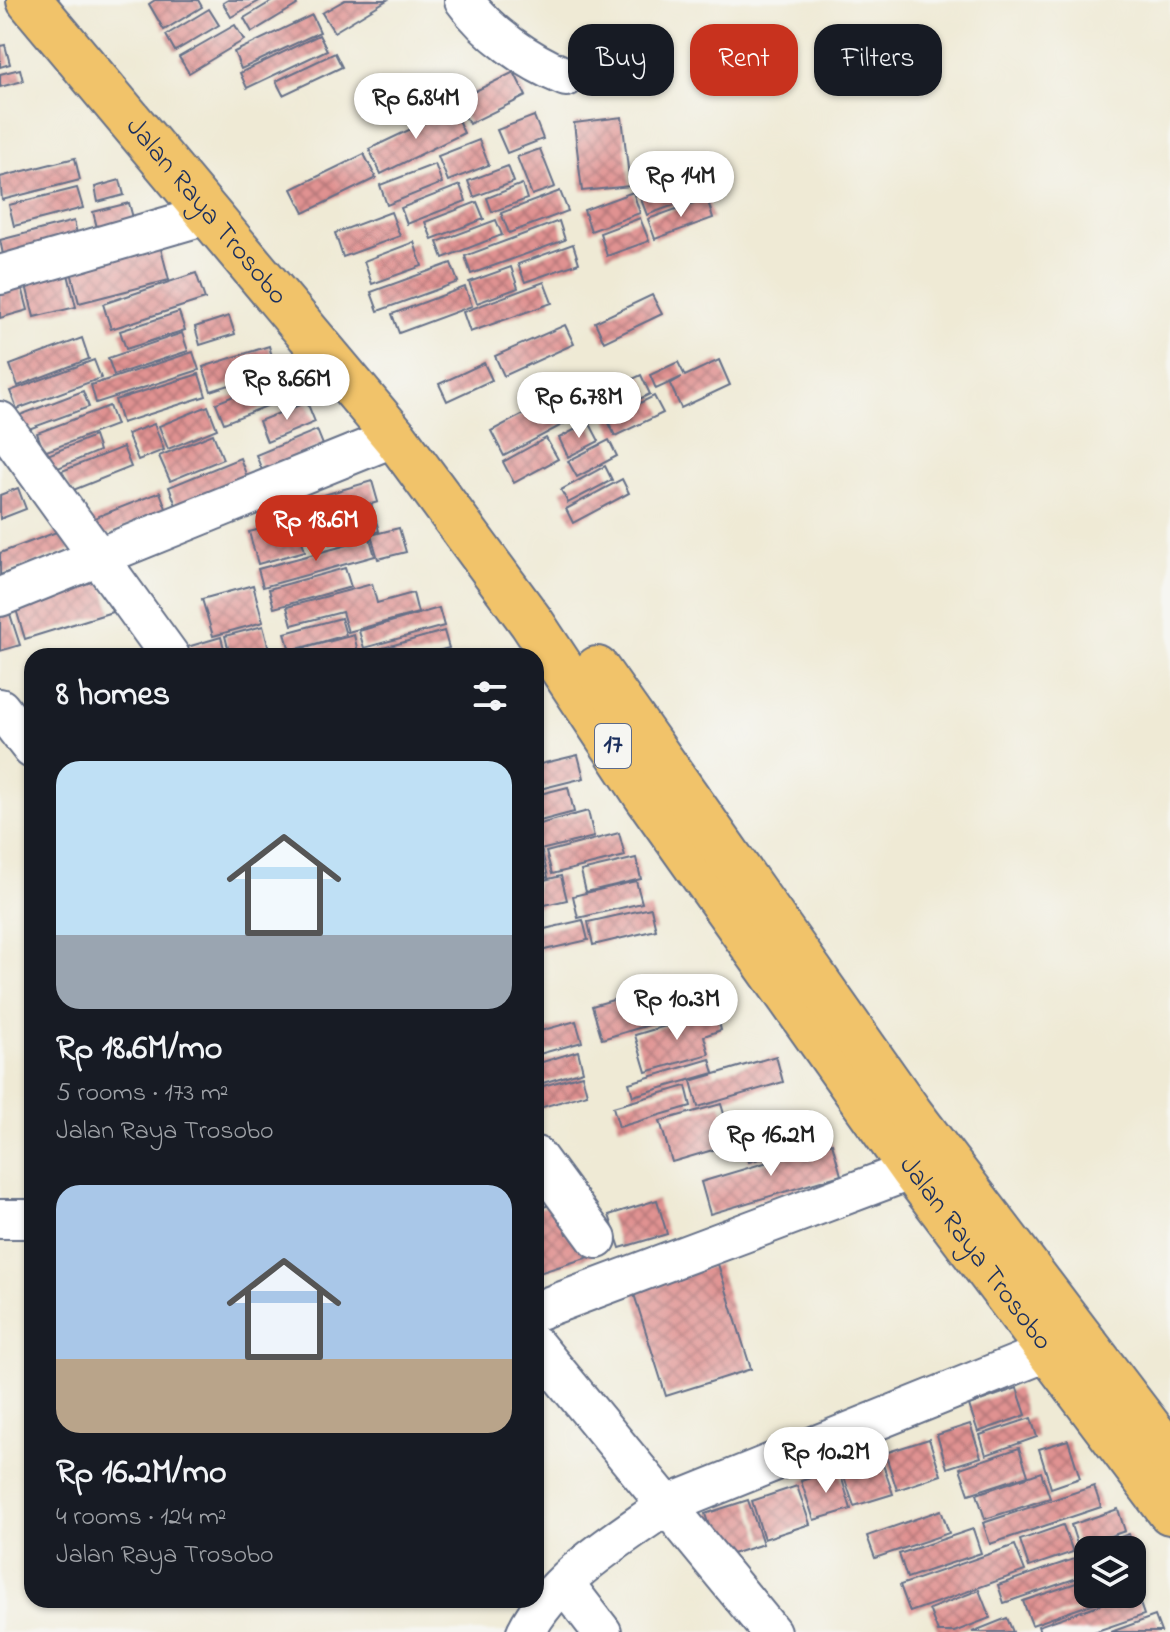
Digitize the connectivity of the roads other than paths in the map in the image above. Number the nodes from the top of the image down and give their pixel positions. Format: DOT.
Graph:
graph roads {
  1 [pos="29,0"];
  2 [pos="66,0"];
  3 [pos="464,0"];
  4 [pos="566,77"];
  5 [pos="230,223"];
  6 [pos="0,275"];
  7 [pos="0,421"];
  8 [pos="395,437"];
  9 [pos="98,557"];
  10 [pos="0,597"];
  11 [pos="164,648"];
  12 [pos="0,708"];
  13 [pos="24,739"];
  14 [pos="544,1167"];
  15 [pos="912,1170"];
  16 [pos="0,1219"];
  17 [pos="24,1219"];
  18 [pos="597,1239"];
  19 [pos="544,1308"];
  20 [pos="1047,1352"];
  21 [pos="544,1357"];
  22 [pos="1170,1455"];
  23 [pos="1170,1512"];
  24 [pos="653,1514"];
  25 [pos="544,1600"];
  26 [pos="541,1608"];
  27 [pos="602,1632"];
  28 [pos="771,1632"];
  1 -- 5 [label="highway, Jalan Raya Trosobo / 17"];
  2 -- 5 [label="highway, Jalan Raya Trosobo / 17"];
  3 -- 4 [label="street"];
  5 -- 6 [label="street"];
  5 -- 8 [label="highway, Jalan Raya Trosobo / 17"];
  5 -- 22 [label="highway, Jalan Raya Trosobo / 17"];
  7 -- 9 [label="street"];
  8 -- 9 [label="street"];
  8 -- 15 [label="highway, Jalan Raya Trosobo / 17"];
  9 -- 10 [label="street"];
  9 -- 11 [label="street"];
  12 -- 13 [label="street"];
  14 -- 18 [label="street"];
  15 -- 19 [label="street"];
  15 -- 20 [label="highway, Jalan Raya Trosobo / 17"];
  16 -- 17 [label="street"];
  20 -- 23 [label="highway, Jalan Raya Trosobo / 17"];
  20 -- 24 [label="street"];
  21 -- 24 [label="street"];
  24 -- 25 [label="street"];
  24 -- 28 [label="street"];
  26 -- 27 [label="street"];
}
